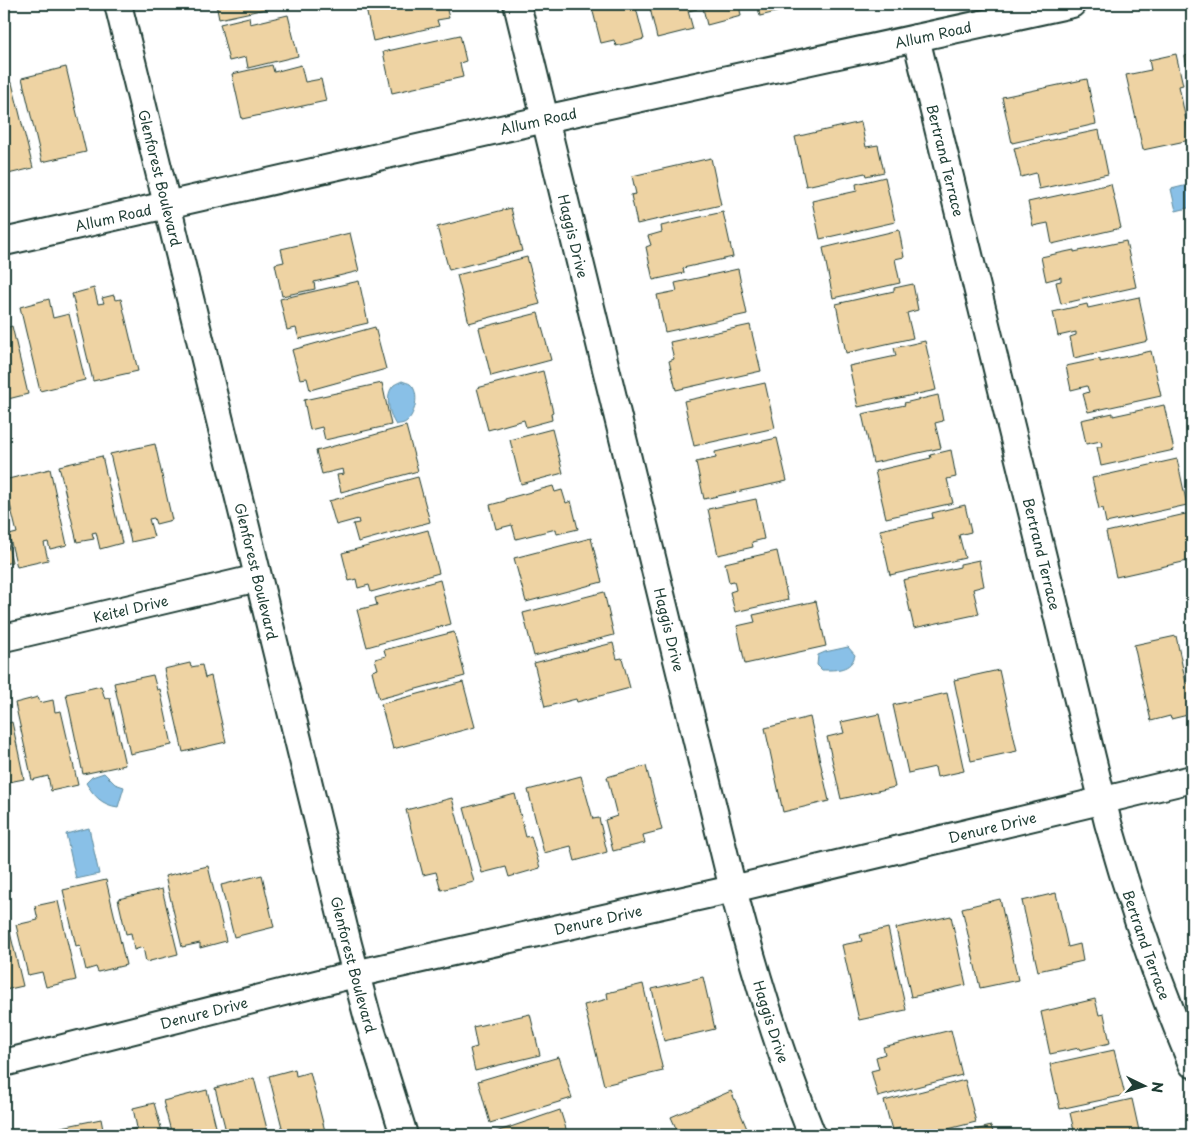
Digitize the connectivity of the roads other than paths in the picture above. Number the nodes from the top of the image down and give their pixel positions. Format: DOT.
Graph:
graph roads {
  1 [pos="118,4"];
  2 [pos="517,4"];
  3 [pos="1072,4"];
  4 [pos="916,38"];
  5 [pos="545,119"];
  6 [pos="167,206"];
  7 [pos="4,242"];
  8 [pos="258,578"];
  9 [pos="4,638"];
  10 [pos="1192,779"];
  11 [pos="1102,801"];
  12 [pos="733,889"];
  13 [pos="355,974"];
  14 [pos="4,1063"];
  15 [pos="1192,1064"];
  16 [pos="404,1135"];
  17 [pos="812,1135"];
  1 -- 6 [label="street, Glenforest Boulevard"];
  2 -- 5 [label="street, Haggis Drive"];
  3 -- 4 [label="street, Allum Road"];
  4 -- 5 [label="street, Allum Road"];
  4 -- 11 [label="street, Bertrand Terrace"];
  5 -- 6 [label="street, Allum Road"];
  5 -- 12 [label="street, Haggis Drive"];
  6 -- 7 [label="street, Allum Road"];
  6 -- 8 [label="street, Glenforest Boulevard"];
  8 -- 9 [label="street, Keitel Drive"];
  8 -- 13 [label="street, Glenforest Boulevard"];
  10 -- 11 [label="street, Denure Drive"];
  11 -- 12 [label="street, Denure Drive"];
  11 -- 15 [label="street, Bertrand Terrace"];
  12 -- 13 [label="street, Denure Drive"];
  12 -- 17 [label="street, Haggis Drive"];
  13 -- 14 [label="street, Denure Drive"];
  13 -- 16 [label="street, Glenforest Boulevard"];
}
